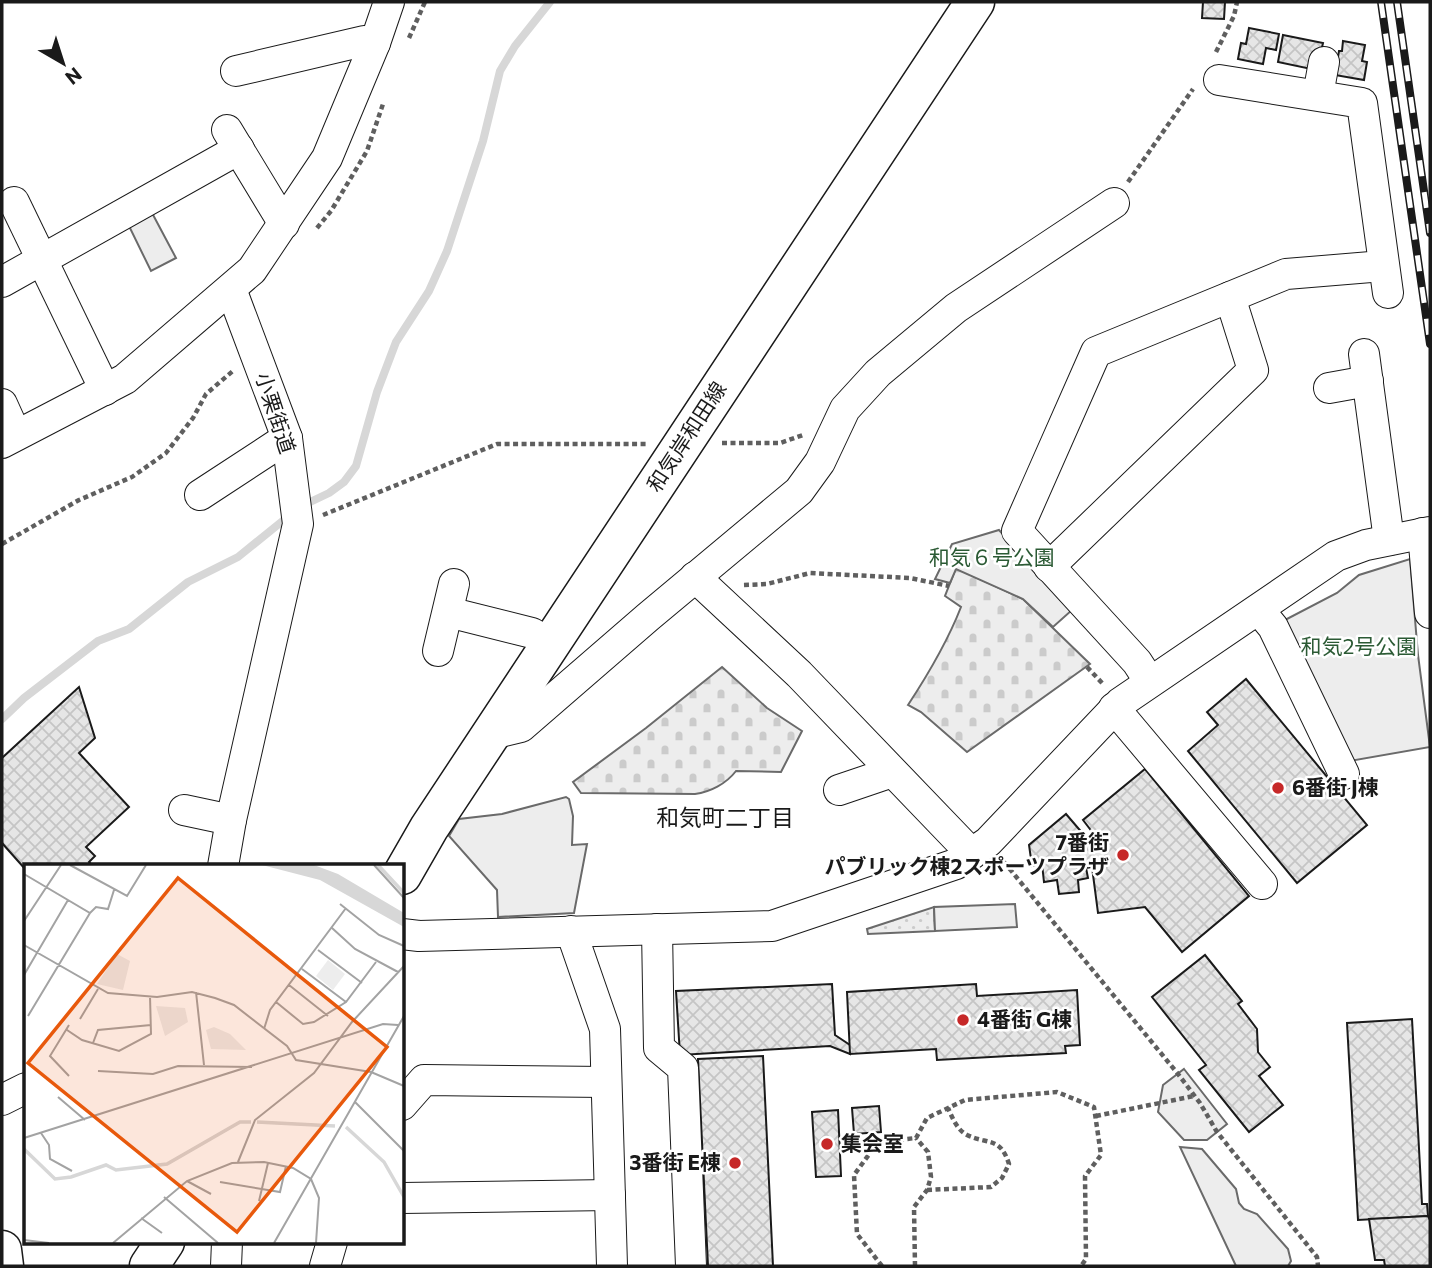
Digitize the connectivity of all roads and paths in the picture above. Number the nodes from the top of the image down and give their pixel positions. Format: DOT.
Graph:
graph roads {
  1 [pos="389,2"];
  2 [pos="975,2"];
  3 [pos="1237,2"];
  4 [pos="374,43"];
  5 [pos="1324,62"];
  6 [pos="236,71"];
  7 [pos="1209,76"];
  8 [pos="1318,95"];
  9 [pos="14,202"];
  10 [pos="1114,203"];
  11 [pos="284,224"];
  12 [pos="42,259"];
  13 [pos="2,282"];
  14 [pos="231,289"];
  15 [pos="1230,297"];
  16 [pos="1329,388"];
  17 [pos="105,390"];
  18 [pos="2,404"];
  19 [pos="845,409"];
  20 [pos="288,438"];
  21 [pos="9,439"];
  22 [pos="665,444"];
  23 [pos="200,495"];
  24 [pos="298,524"];
  25 [pos="1427,532"];
  26 [pos="1389,540"];
  27 [pos="1049,567"];
  28 [pos="695,577"];
  29 [pos="949,586"];
  30 [pos="1259,610"];
  31 [pos="1430,613"];
  32 [pos="551,644"];
  33 [pos="438,651"];
  34 [pos="1150,682"];
  35 [pos="1114,708"];
  36 [pos="492,734"];
  37 [pos="892,772"];
  38 [pos="1344,774"];
  39 [pos="839,790"];
  40 [pos="184,810"];
  41 [pos="231,820"];
  42 [pos="980,848"];
  43 [pos="223,864"];
  44 [pos="404,872"];
  45 [pos="1262,884"];
  46 [pos="657,929"];
  47 [pos="570,931"];
  48 [pos="404,934"];
  49 [pos="606,1082"];
  50 [pos="24,1089"];
  51 [pos="1194,1096"];
  52 [pos="2,1100"];
  53 [pos="404,1103"];
  54 [pos="948,1108"];
  55 [pos="1096,1116"];
  56 [pos="916,1138"];
  57 [pos="927,1190"];
  58 [pos="610,1195"];
  59 [pos="404,1198"];
  60 [pos="165,1244"];
  61 [pos="227,1244"];
  62 [pos="331,1244"];
  63 [pos="2,1251"];
  64 [pos="4,1266"];
  65 [pos="149,1266"];
  66 [pos="226,1266"];
  67 [pos="325,1266"];
  68 [pos="612,1266"];
  69 [pos="691,1266"];
  70 [pos="882,1266"];
  71 [pos="915,1266"];
  72 [pos="1081,1266"];
  73 [pos="1318,1266"];
  1 -- 4 [label="street"];
  2 -- 22 [label="main road, 和気岸和田線"];
  3 -- 7 [label="path"];
  4 -- 6 [label="street"];
  4 -- 11 [label="street"];
  5 -- 8 [label="street"];
  7 -- 8 [label="street"];
  7 -- 10 [label="path"];
  8 -- 15 [label="street"];
  9 -- 12 [label="street"];
  10 -- 19 [label="street"];
  11 -- 12 [label="street"];
  11 -- 14 [label="street"];
  12 -- 13 [label="street"];
  12 -- 17 [label="street"];
  14 -- 17 [label="street"];
  14 -- 20 [label="street, 小栗街道"];
  15 -- 27 [label="street"];
  15 -- 27 [label="street"];
  16 -- 26 [label="street"];
  17 -- 21 [label="street"];
  18 -- 21 [label="street"];
  19 -- 22 [label="path"];
  19 -- 28 [label="street"];
  20 -- 23 [label="street"];
  20 -- 24 [label="street, 小栗街道"];
  22 -- 24 [label="path"];
  22 -- 32 [label="main road, 和気岸和田線"];
  24 -- 41 [label="street, 小栗街道"];
  25 -- 26 [label="street"];
  25 -- 31 [label="street"];
  26 -- 30 [label="street"];
  27 -- 34 [label="street"];
  28 -- 29 [label="path"];
  28 -- 36 [label="street"];
  28 -- 37 [label="street"];
  30 -- 34 [label="street"];
  30 -- 38 [label="street"];
  32 -- 33 [label="street"];
  32 -- 36 [label="main road, 和気岸和田線"];
  34 -- 35 [label="street"];
  35 -- 42 [label="street"];
  35 -- 45 [label="street"];
  36 -- 44 [label="main road, 和気岸和田線"];
  37 -- 39 [label="street"];
  37 -- 42 [label="street"];
  40 -- 41 [label="street"];
  41 -- 43 [label="street, 小栗街道"];
  42 -- 46 [label="street"];
  42 -- 51 [label="path"];
  46 -- 47 [label="street"];
  46 -- 69 [label="street"];
  47 -- 48 [label="street"];
  47 -- 49 [label="street"];
  49 -- 53 [label="street"];
  49 -- 58 [label="street"];
  50 -- 52 [label="street"];
  51 -- 55 [label="path"];
  51 -- 73 [label="path"];
  54 -- 55 [label="path"];
  54 -- 56 [label="path"];
  54 -- 57 [label="path"];
  55 -- 72 [label="path"];
  56 -- 57 [label="path"];
  56 -- 70 [label="path"];
  57 -- 71 [label="path"];
  58 -- 59 [label="street"];
  58 -- 68 [label="street"];
  60 -- 65 [label="main road"];
  61 -- 66 [label="street"];
  62 -- 67 [label="street"];
  63 -- 64 [label="main road"];
}
